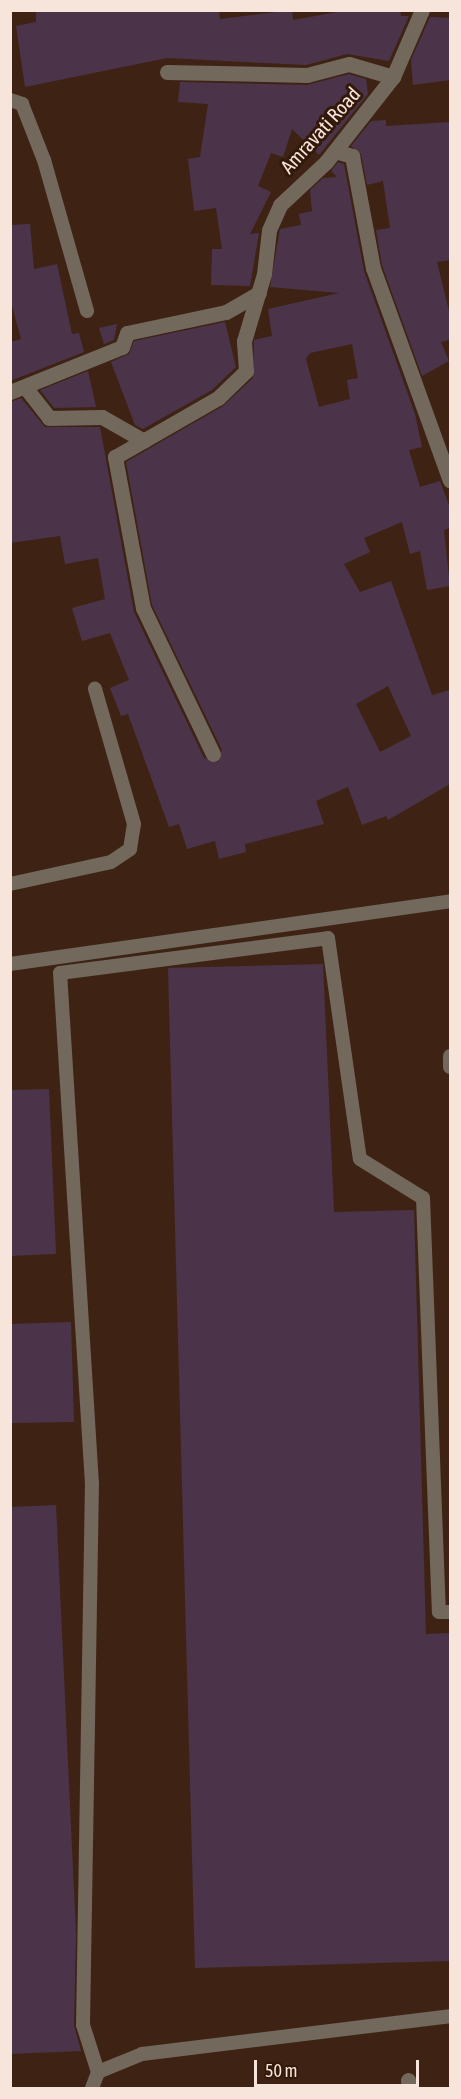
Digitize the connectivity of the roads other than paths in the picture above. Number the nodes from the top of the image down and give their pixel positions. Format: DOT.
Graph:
graph roads {
  1 [pos="422,10"];
  2 [pos="167,72"];
  3 [pos="393,77"];
  4 [pos="10,100"];
  5 [pos="335,151"];
  6 [pos="260,293"];
  7 [pos="87,311"];
  8 [pos="18,390"];
  9 [pos="144,441"];
  10 [pos="450,481"];
  11 [pos="95,689"];
  12 [pos="213,754"];
  13 [pos="10,884"];
  14 [pos="450,901"];
  15 [pos="10,964"];
  16 [pos="450,1056"];
  17 [pos="450,1067"];
  18 [pos="450,1612"];
  19 [pos="450,2016"];
  20 [pos="98,2072"];
  21 [pos="92,2088"];
  1 -- 3 [label="street, Amravati Road"];
  2 -- 3 [label="street"];
  3 -- 5 [label="street, Amravati Road"];
  4 -- 7 [label="lane"];
  5 -- 6 [label="street, Amravati Road"];
  5 -- 10 [label="street"];
  6 -- 8 [label="street"];
  6 -- 9 [label="street, Amravati Road"];
  8 -- 9 [label="street"];
  9 -- 12 [label="street, Amravati Road"];
  11 -- 13 [label="lane"];
  14 -- 15 [label="lane"];
  16 -- 17 [label="lane"];
  18 -- 20 [label="lane"];
  19 -- 20 [label="lane"];
  20 -- 21 [label="lane"];
}
